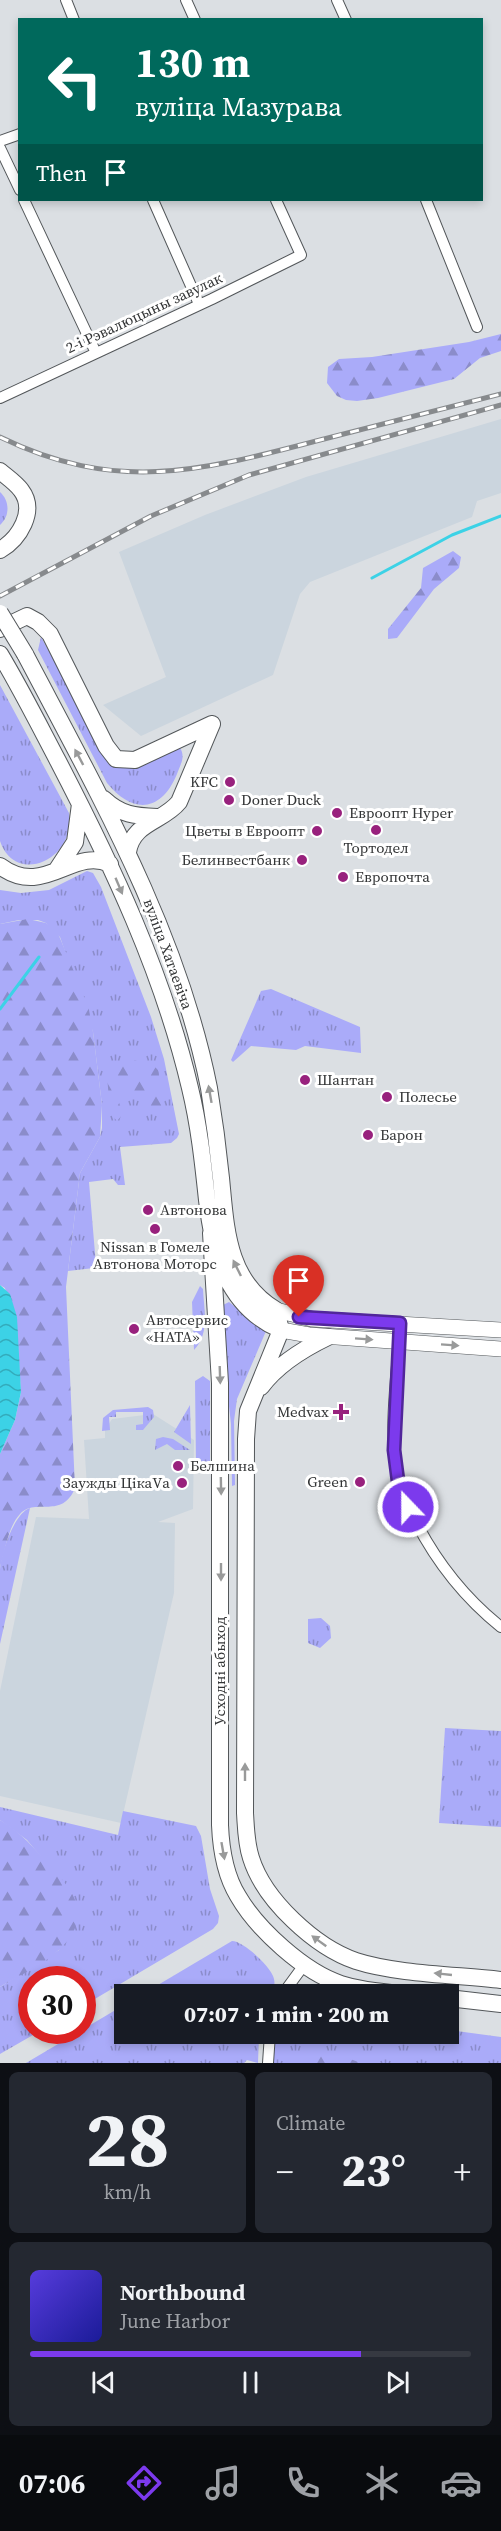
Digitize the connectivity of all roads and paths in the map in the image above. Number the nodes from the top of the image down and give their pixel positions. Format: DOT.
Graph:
graph roads {
  1 [pos="66,0"];
  2 [pos="186,0"];
  3 [pos="338,0"];
  4 [pos="73,18"];
  5 [pos="194,18"];
  6 [pos="345,18"];
  7 [pos="18,135"];
  8 [pos="0,141"];
  9 [pos="0,148"];
  10 [pos="18,186"];
  11 [pos="24,201"];
  12 [pos="153,201"];
  13 [pos="276,201"];
  14 [pos="426,201"];
  15 [pos="199,304"];
  16 [pos="477,327"];
  17 [pos="96,353"];
  18 [pos="0,398"];
  19 [pos="0,471"];
  20 [pos="0,550"];
  21 [pos="0,613"];
  22 [pos="0,629"];
  23 [pos="3,659"];
  24 [pos="98,793"];
  25 [pos="80,803"];
  26 [pos="158,818"];
  27 [pos="128,852"];
  28 [pos="110,864"];
  29 [pos="0,866"];
  30 [pos="54,873"];
  31 [pos="20,877"];
  32 [pos="0,879"];
  33 [pos="211,1233"];
  34 [pos="276,1310"];
  35 [pos="400,1323"];
  36 [pos="280,1330"];
  37 [pos="501,1330"];
  38 [pos="328,1337"];
  39 [pos="399,1341"];
  40 [pos="501,1349"];
  41 [pos="252,1400"];
  42 [pos="246,1513"];
  43 [pos="221,1514"];
  44 [pos="501,1627"];
  45 [pos="304,1965"];
  46 [pos="501,1980"];
  47 [pos="290,1984"];
  48 [pos="343,1984"];
  49 [pos="459,1999"];
  50 [pos="501,2004"];
  51 [pos="269,2044"];
  52 [pos="268,2063"];
  1 -- 4 [label="street"];
  2 -- 5 [label="street"];
  3 -- 6 [label="street"];
  7 -- 8 [label="street"];
  9 -- 10 [label="street"];
  11 -- 17 [label="street"];
  12 -- 15 [label="street"];
  13 -- 15 [label="street, 2-і Рэвалюцыны завулак"];
  14 -- 16 [label="street"];
  15 -- 17 [label="street, 2-і Рэвалюцыны завулак"];
  17 -- 18 [label="street, 2-і Рэвалюцыны завулак"];
  19 -- 20 [label="main road"];
  24 -- 21 [label="main road, вуліца Хатаевіча, one-way, bridge"];
  22 -- 26 [label="main road"];
  23 -- 25 [label="main road, вуліца Хатаевіча"];
  24 -- 26 [label="main road"];
  24 -- 27 [label="main road, вуліца Хатаевіча"];
  25 -- 28 [label="main road, вуліца Хатаевіча"];
  25 -- 30 [label="main road"];
  26 -- 27 [label="main road"];
  34 -- 27 [label="main road, вуліца Хатаевіча, one-way"];
  28 -- 30 [label="main road"];
  28 -- 33 [label="main road, вуліца Хатаевіча, one-way"];
  29 -- 31 [label="main road"];
  30 -- 31 [label="main road"];
  31 -- 32 [label="street"];
  33 -- 36 [label="main road, вуліца Хатаевіча"];
  33 -- 43 [label="main road, Усходні абыход, one-way"];
  34 -- 35 [label="main road"];
  34 -- 36 [label="main road"];
  35 -- 37 [label="main road"];
  35 -- 39 [label="main road"];
  36 -- 38 [label="main road"];
  36 -- 41 [label="main road, Усходні абыход"];
  38 -- 39 [label="main road, one-way"];
  38 -- 41 [label="main road"];
  39 -- 40 [label="main road, one-way"];
  39 -- 44 [label="street"];
  41 -- 42 [label="main road, Усходні абыход"];
  42 -- 43 [label="main road"];
  46 -- 42 [label="main road, Усходні абыход, one-way"];
  43 -- 45 [label="main road, Усходні абыход, one-way"];
  45 -- 47 [label="street"];
  45 -- 48 [label="main road, Усходні абыход"];
  49 -- 50 [label="main road"];
  51 -- 52 [label="street"];
}
